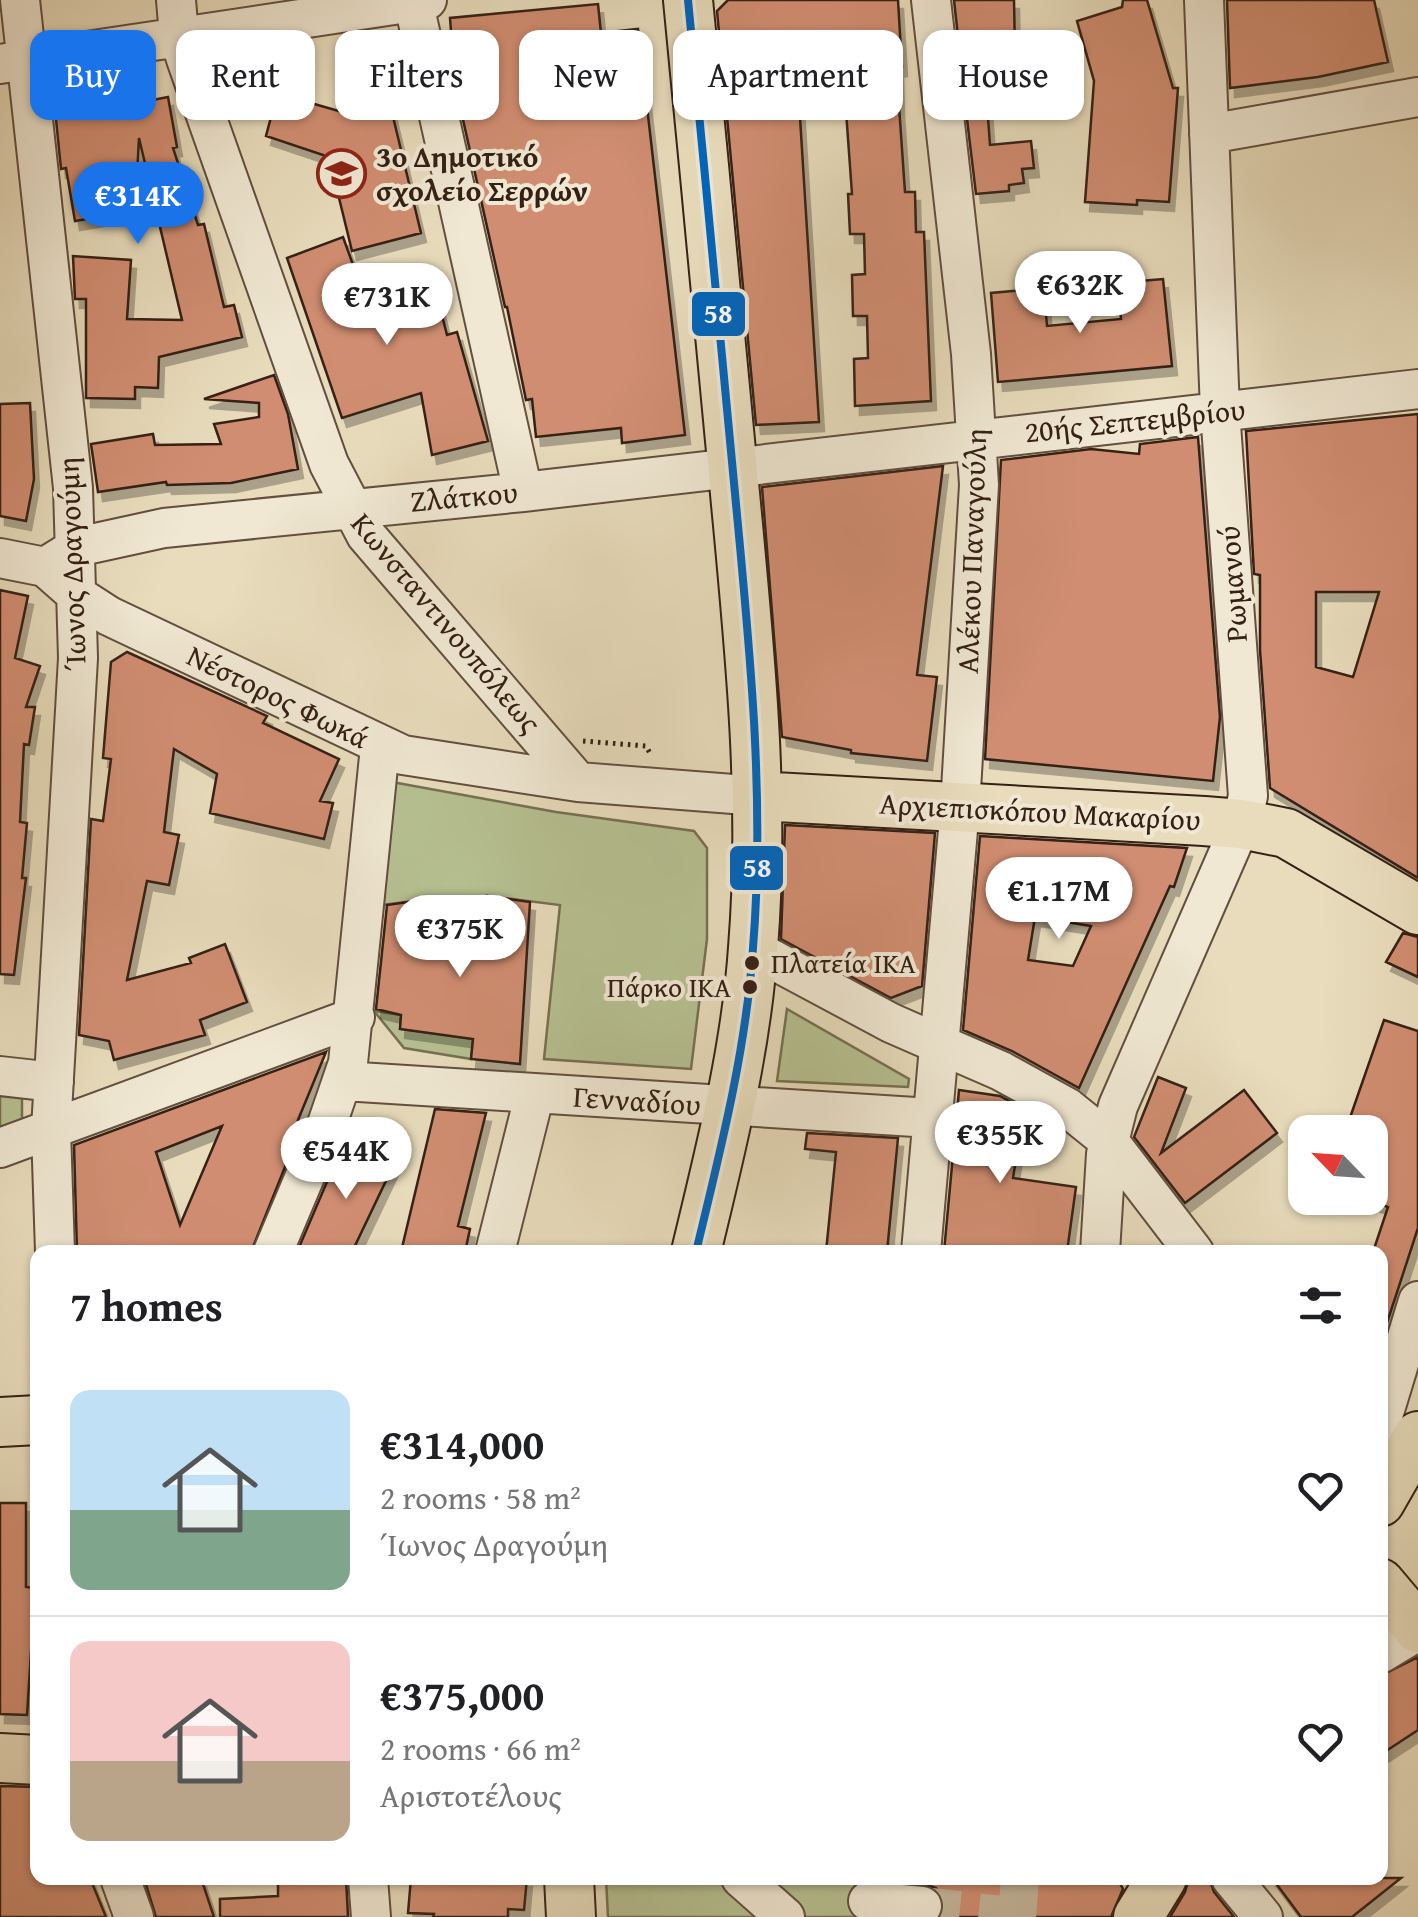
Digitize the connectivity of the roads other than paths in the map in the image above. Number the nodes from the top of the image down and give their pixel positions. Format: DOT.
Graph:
graph roads {
  1 [pos="20,0"];
  2 [pos="688,0"];
  3 [pos="932,0"];
  4 [pos="1204,0"];
  5 [pos="418,1"];
  6 [pos="177,18"];
  7 [pos="14,62"];
  8 [pos="1418,96"];
  9 [pos="1209,134"];
  10 [pos="1418,388"];
  11 [pos="1220,411"];
  12 [pos="978,439"];
  13 [pos="733,466"];
  14 [pos="523,492"];
  15 [pos="349,509"];
  16 [pos="77,547"];
  17 [pos="0,558"];
  18 [pos="45,567"];
  19 [pos="78,596"];
  20 [pos="380,746"];
  21 [pos="578,782"];
  22 [pos="759,796"];
  23 [pos="960,807"];
  24 [pos="1241,824"];
  25 [pos="1418,910"];
  26 [pos="753,949"];
  27 [pos="354,1018"];
  28 [pos="938,1043"];
  29 [pos="0,1076"];
  30 [pos="344,1081"];
  31 [pos="54,1082"];
  32 [pos="535,1094"];
  33 [pos="730,1107"];
  34 [pos="931,1118"];
  35 [pos="51,1130"];
  36 [pos="1109,1141"];
  37 [pos="0,1148"];
  38 [pos="55,1245"];
  39 [pos="276,1245"];
  40 [pos="497,1245"];
  41 [pos="698,1245"];
  42 [pos="922,1245"];
  43 [pos="1101,1245"];
  44 [pos="1189,1245"];
  45 [pos="1418,1301"];
  46 [pos="1388,1400"];
  47 [pos="30,1420"];
  48 [pos="0,1422"];
  49 [pos="1418,1426"];
  50 [pos="1418,1436"];
  51 [pos="1388,1437"];
  52 [pos="1388,1488"];
  53 [pos="1388,1593"];
  54 [pos="1418,1630"];
  55 [pos="1388,1649"];
  56 [pos="0,1758"];
  57 [pos="30,1760"];
  58 [pos="123,1885"];
  59 [pos="369,1885"];
  60 [pos="569,1885"];
  61 [pos="749,1885"];
  62 [pos="1158,1885"];
  63 [pos="1237,1885"];
  64 [pos="868,1898"];
  65 [pos="922,1906"];
  66 [pos="134,1917"];
  67 [pos="371,1917"];
  68 [pos="570,1917"];
  69 [pos="785,1917"];
  70 [pos="1138,1917"];
  71 [pos="1263,1917"];
  1 -- 7 [label="street, Ίωνος Δραγούμη"];
  2 -- 13 [label="main road"];
  3 -- 12 [label="street, Αλέκου Παναγούλη"];
  4 -- 9 [label="street, Ρωμανού"];
  5 -- 6 [label="street"];
  5 -- 14 [label="street"];
  6 -- 7 [label="street"];
  6 -- 15 [label="street, Κωνσταντινουπόλεως"];
  7 -- 16 [label="street, Ίωνος Δραγούμη"];
  8 -- 9 [label="street"];
  9 -- 11 [label="street, Ρωμανού"];
  10 -- 11 [label="street, 20ής Σεπτεμβρίου"];
  11 -- 12 [label="street, 20ής Σεπτεμβρίου"];
  11 -- 24 [label="street, Ρωμανού"];
  12 -- 13 [label="street, 20ής Σεπτεμβρίου"];
  12 -- 23 [label="street, Αλέκου Παναγούλη"];
  13 -- 14 [label="street, Ζλάτκου"];
  13 -- 22 [label="main road"];
  14 -- 15 [label="street, Ζλάτκου"];
  15 -- 16 [label="street, Ζλάτκου"];
  15 -- 21 [label="street, Κωνσταντινουπόλεως"];
  16 -- 18 [label="street, Ζλάτκου"];
  16 -- 19 [label="street, Ίωνος Δραγούμη"];
  17 -- 18 [label="street, Νέστορος Φωκά"];
  18 -- 19 [label="street, Νέστορος Φωκά"];
  19 -- 20 [label="street, Νέστορος Φωκά"];
  19 -- 31 [label="street, Ίωνος Δραγούμη"];
  20 -- 21 [label="street, Νέστορος Φωκά"];
  20 -- 27 [label="street"];
  21 -- 22 [label="street"];
  22 -- 23 [label="main road, Αρχιεπισκόπου Μακαρίου"];
  22 -- 26 [label="main road"];
  23 -- 24 [label="main road, Αρχιεπισκόπου Μακαρίου"];
  23 -- 28 [label="street, Αλέκου Παναγούλη"];
  24 -- 25 [label="main road, Αρχιεπισκόπου Μακαρίου"];
  24 -- 36 [label="street, Ρωμανού"];
  26 -- 28 [label="street"];
  26 -- 33 [label="main road"];
  27 -- 30 [label="street"];
  27 -- 35 [label="street"];
  28 -- 34 [label="street, Αλέκου Παναγούλη"];
  28 -- 36 [label="street"];
  29 -- 31 [label="street"];
  30 -- 32 [label="street, Γενναδίου"];
  30 -- 39 [label="street"];
  31 -- 35 [label="street, Ίωνος Δραγούμη"];
  32 -- 33 [label="street, Γενναδίου"];
  32 -- 40 [label="street"];
  33 -- 34 [label="street, Γενναδίου"];
  33 -- 41 [label="main road"];
  34 -- 42 [label="street, Αλέκου Παναγούλη"];
  35 -- 37 [label="street"];
  35 -- 38 [label="street, Ίωνος Δραγούμη"];
  36 -- 43 [label="street, Ρωμανού"];
  36 -- 44 [label="street"];
  45 -- 46 [label="street"];
  47 -- 48 [label="main road"];
  49 -- 51 [label="street"];
  50 -- 52 [label="main road"];
  53 -- 54 [label="main road"];
  54 -- 55 [label="street"];
  56 -- 57 [label="main road"];
  58 -- 66 [label="street"];
  59 -- 67 [label="street"];
  60 -- 68 [label="main road"];
  61 -- 69 [label="street"];
  62 -- 70 [label="main road"];
  63 -- 71 [label="street"];
  64 -- 65 [label="street"];
}
